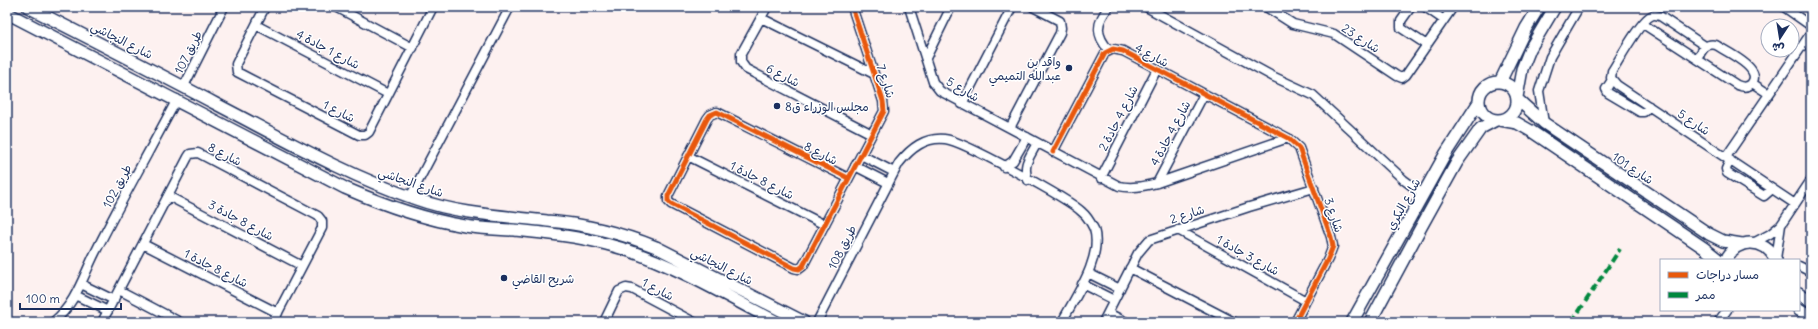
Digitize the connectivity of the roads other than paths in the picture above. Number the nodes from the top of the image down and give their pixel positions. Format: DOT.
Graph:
graph roads {
  1 [pos="28,7"];
  2 [pos="224,7"];
  3 [pos="265,7"];
  4 [pos="336,7"];
  5 [pos="433,7"];
  6 [pos="510,7"];
  7 [pos="767,7"];
  8 [pos="852,7"];
  9 [pos="909,7"];
  10 [pos="951,7"];
  11 [pos="1012,7"];
  12 [pos="1033,7"];
  13 [pos="1109,7"];
  14 [pos="1146,7"];
  15 [pos="1266,7"];
  16 [pos="1411,7"];
  17 [pos="1425,7"];
  18 [pos="1453,7"];
  19 [pos="1539,7"];
  20 [pos="1555,7"];
  21 [pos="1579,7"];
  22 [pos="1784,7"];
  23 [pos="7,13"];
  24 [pos="761,18"];
  25 [pos="1444,20"];
  26 [pos="1643,24"];
  27 [pos="256,25"];
  28 [pos="1811,26"];
  29 [pos="1811,32"];
  30 [pos="1427,45"];
  31 [pos="1706,46"];
  32 [pos="413,48"];
  33 [pos="1109,50"];
  34 [pos="926,58"];
  35 [pos="1696,59"];
  36 [pos="1157,70"];
  37 [pos="874,74"];
  38 [pos="1500,82"];
  39 [pos="1752,83"];
  40 [pos="184,86"];
  41 [pos="388,94"];
  42 [pos="1204,94"];
  43 [pos="1769,94"];
  44 [pos="1517,98"];
  45 [pos="177,99"];
  46 [pos="1479,102"];
  47 [pos="962,104"];
  48 [pos="1498,120"];
  49 [pos="1544,123"];
  50 [pos="258,126"];
  51 [pos="1010,128"];
  52 [pos="872,134"];
  53 [pos="278,137"];
  54 [pos="1027,137"];
  55 [pos="1288,138"];
  56 [pos="252,139"];
  57 [pos="1037,143"];
  58 [pos="269,148"];
  59 [pos="1053,152"];
  60 [pos="861,154"];
  61 [pos="688,156"];
  62 [pos="1593,156"];
  63 [pos="1728,159"];
  64 [pos="855,166"];
  65 [pos="1004,167"];
  66 [pos="1584,168"];
  67 [pos="894,172"];
  68 [pos="848,178"];
  69 [pos="1101,178"];
  70 [pos="1028,180"];
  71 [pos="1811,180"];
  72 [pos="1157,183"];
  73 [pos="888,184"];
  74 [pos="1314,188"];
  75 [pos="1772,188"];
  76 [pos="1423,194"];
  77 [pos="168,196"];
  78 [pos="410,197"];
  79 [pos="1795,204"];
  80 [pos="825,225"];
  81 [pos="1781,225"];
  82 [pos="1178,230"];
  83 [pos="143,244"];
  84 [pos="1747,244"];
  85 [pos="1718,259"];
  86 [pos="1727,259"];
  87 [pos="1775,259"];
  88 [pos="1776,259"];
  89 [pos="302,266"];
  90 [pos="1800,266"];
  91 [pos="1130,268"];
  92 [pos="1088,272"];
  93 [pos="1811,272"];
  94 [pos="712,275"];
  95 [pos="728,283"];
  96 [pos="81,284"];
  97 [pos="1082,284"];
  98 [pos="706,286"];
  99 [pos="1120,289"];
  100 [pos="119,290"];
  101 [pos="1800,294"];
  102 [pos="75,295"];
  103 [pos="724,295"];
  104 [pos="114,300"];
  105 [pos="1114,300"];
  106 [pos="1306,301"];
  107 [pos="1811,301"];
  108 [pos="108,311"];
  109 [pos="1800,311"];
  110 [pos="1108,312"];
  111 [pos="278,314"];
  112 [pos="1811,317"];
  113 [pos="53,322"];
  114 [pos="102,322"];
  115 [pos="180,322"];
  116 [pos="273,322"];
  117 [pos="604,322"];
  118 [pos="694,322"];
  119 [pos="776,322"];
  120 [pos="804,322"];
  121 [pos="817,322"];
  122 [pos="1062,322"];
  123 [pos="1103,322"];
  124 [pos="1126,322"];
  125 [pos="1234,322"];
  126 [pos="1295,322"];
  127 [pos="1352,322"];
  128 [pos="1370,322"];
  1 -- 40 [label="main road, شارع النجاشي"];
  2 -- 40 [label="street, طريق 107"];
  3 -- 27 [label="street, شارع 1"];
  4 -- 32 [label="street"];
  5 -- 32 [label="street, شارع 1"];
  6 -- 78 [label="street"];
  7 -- 24 [label="street, شارع 6"];
  8 -- 37 [label="street, شارع 7"];
  9 -- 34 [label="street, شارع 5"];
  10 -- 34 [label="street"];
  11 -- 47 [label="street"];
  12 -- 51 [label="street"];
  13 -- 33 [label="street"];
  14 -- 76 [label="street"];
  15 -- 30 [label="street, شارع 23"];
  16 -- 30 [label="street"];
  17 -- 25 [label="street"];
  18 -- 25 [label="street, شارع 23"];
  19 -- 38 [label="main road"];
  20 -- 44 [label="main road"];
  21 -- 49 [label="street"];
  22 -- 28 [label="street"];
  23 -- 45 [label="main road, شارع النجاشي"];
  24 -- 37 [label="street"];
  24 -- 52 [label="street, شارع 6"];
  25 -- 30 [label="street, شارع 23"];
  26 -- 31 [label="street, شارع 5"];
  26 -- 35 [label="street"];
  26 -- 63 [label="street, شارع 5"];
  27 -- 41 [label="street, شارع 1 جادة 4"];
  27 -- 41 [label="street, شارع 1"];
  29 -- 43 [label="street"];
  31 -- 35 [label="street"];
  31 -- 39 [label="street, شارع 5"];
  32 -- 41 [label="street, شارع 1"];
  33 -- 36 [label="street, شارع 4"];
  33 -- 59 [label="street"];
  34 -- 47 [label="street, شارع 5"];
  35 -- 39 [label="street"];
  36 -- 42 [label="street, شارع 4"];
  36 -- 69 [label="street, شارع 4 جادة 2"];
  37 -- 52 [label="street, شارع 7"];
  38 -- 44 [label="main road"];
  38 -- 46 [label="main road"];
  39 -- 43 [label="street"];
  40 -- 50 [label="main road, شارع النجاشي"];
  42 -- 55 [label="street, شارع 4"];
  42 -- 72 [label="street, شارع 4 جادة 4"];
  43 -- 63 [label="street"];
  44 -- 48 [label="main road"];
  44 -- 49 [label="main road, شارع 101"];
  45 -- 56 [label="main road, شارع النجاشي"];
  45 -- 96 [label="street, طريق 102"];
  46 -- 48 [label="main road"];
  46 -- 76 [label="main road, شارع البكري"];
  47 -- 51 [label="street, شارع 5"];
  48 -- 66 [label="main road"];
  48 -- 128 [label="main road"];
  49 -- 62 [label="main road, شارع 101"];
  50 -- 53 [label="main road, شارع النجاشي"];
  50 -- 56 [label="main road"];
  51 -- 54 [label="street, شارع 5"];
  52 -- 60 [label="street, شارع 7"];
  53 -- 58 [label="main road"];
  53 -- 78 [label="main road, شارع النجاشي"];
  54 -- 57 [label="street, شارع 5"];
  54 -- 65 [label="street"];
  55 -- 72 [label="street"];
  55 -- 74 [label="street, شارع 3"];
  56 -- 58 [label="main road, شارع النجاشي"];
  57 -- 59 [label="street, شارع 5"];
  57 -- 70 [label="street"];
  58 -- 98 [label="main road, شارع النجاشي"];
  59 -- 69 [label="street"];
  60 -- 64 [label="street, شارع 7"];
  60 -- 67 [label="street"];
  61 -- 68 [label="street, شارع 8"];
  61 -- 80 [label="street, شارع 8 جادة 1"];
  61 -- 80 [label="street, شارع 8"];
  62 -- 66 [label="main road"];
  62 -- 84 [label="main road, شارع 101"];
  63 -- 75 [label="street, شارع 5"];
  63 -- 75 [label="street"];
  64 -- 68 [label="street, شارع 7"];
  64 -- 73 [label="street"];
  65 -- 67 [label="street, طريق 108"];
  65 -- 70 [label="street, طريق 108"];
  66 -- 85 [label="main road"];
  67 -- 73 [label="street, طريق 108"];
  68 -- 80 [label="street, شارع 8"];
  69 -- 72 [label="street"];
  70 -- 92 [label="street, طريق 108"];
  71 -- 79 [label="street"];
  73 -- 121 [label="street, طريق 108"];
  74 -- 82 [label="street, شارع 2"];
  74 -- 106 [label="street, شارع 3"];
  75 -- 79 [label="street, شارع 5"];
  76 -- 127 [label="main road, شارع البكري"];
  77 -- 83 [label="street, شارع 8"];
  77 -- 89 [label="street, شارع 8 جادة 3"];
  77 -- 89 [label="street, شارع 8"];
  78 -- 94 [label="main road, شارع النجاشي"];
  79 -- 81 [label="street"];
  81 -- 84 [label="street"];
  81 -- 88 [label="street"];
  82 -- 91 [label="street, شارع 2"];
  82 -- 106 [label="street, شارع 3 جادة 1"];
  83 -- 100 [label="street, شارع 8"];
  83 -- 111 [label="street, شارع 8 جادة 1"];
  84 -- 86 [label="main road"];
  84 -- 87 [label="main road, شارع 101"];
  89 -- 111 [label="street, شارع 8"];
  90 -- 93 [label="street"];
  91 -- 99 [label="street, شارع 2"];
  91 -- 125 [label="street"];
  92 -- 97 [label="street, طريق 108"];
  92 -- 99 [label="street"];
  94 -- 95 [label="main road, شارع النجاشي"];
  94 -- 98 [label="main road"];
  95 -- 103 [label="main road"];
  95 -- 120 [label="main road, شارع النجاشي"];
  96 -- 102 [label="street, طريق 102"];
  96 -- 104 [label="street"];
  97 -- 105 [label="street"];
  97 -- 122 [label="street, طريق 108"];
  98 -- 103 [label="main road, شارع النجاشي"];
  99 -- 105 [label="street, شارع 2"];
  100 -- 104 [label="street"];
  100 -- 115 [label="street"];
  101 -- 107 [label="main road"];
  102 -- 108 [label="street"];
  102 -- 113 [label="street, طريق 102"];
  103 -- 119 [label="main road, شارع النجاشي"];
  104 -- 108 [label="street"];
  105 -- 110 [label="street, شارع 2"];
  106 -- 126 [label="street, شارع 3"];
  108 -- 114 [label="street"];
  109 -- 112 [label="main road"];
  110 -- 123 [label="street"];
  110 -- 124 [label="street"];
  111 -- 116 [label="street, شارع 8"];
  117 -- 118 [label="street, شارع 1"];
}
